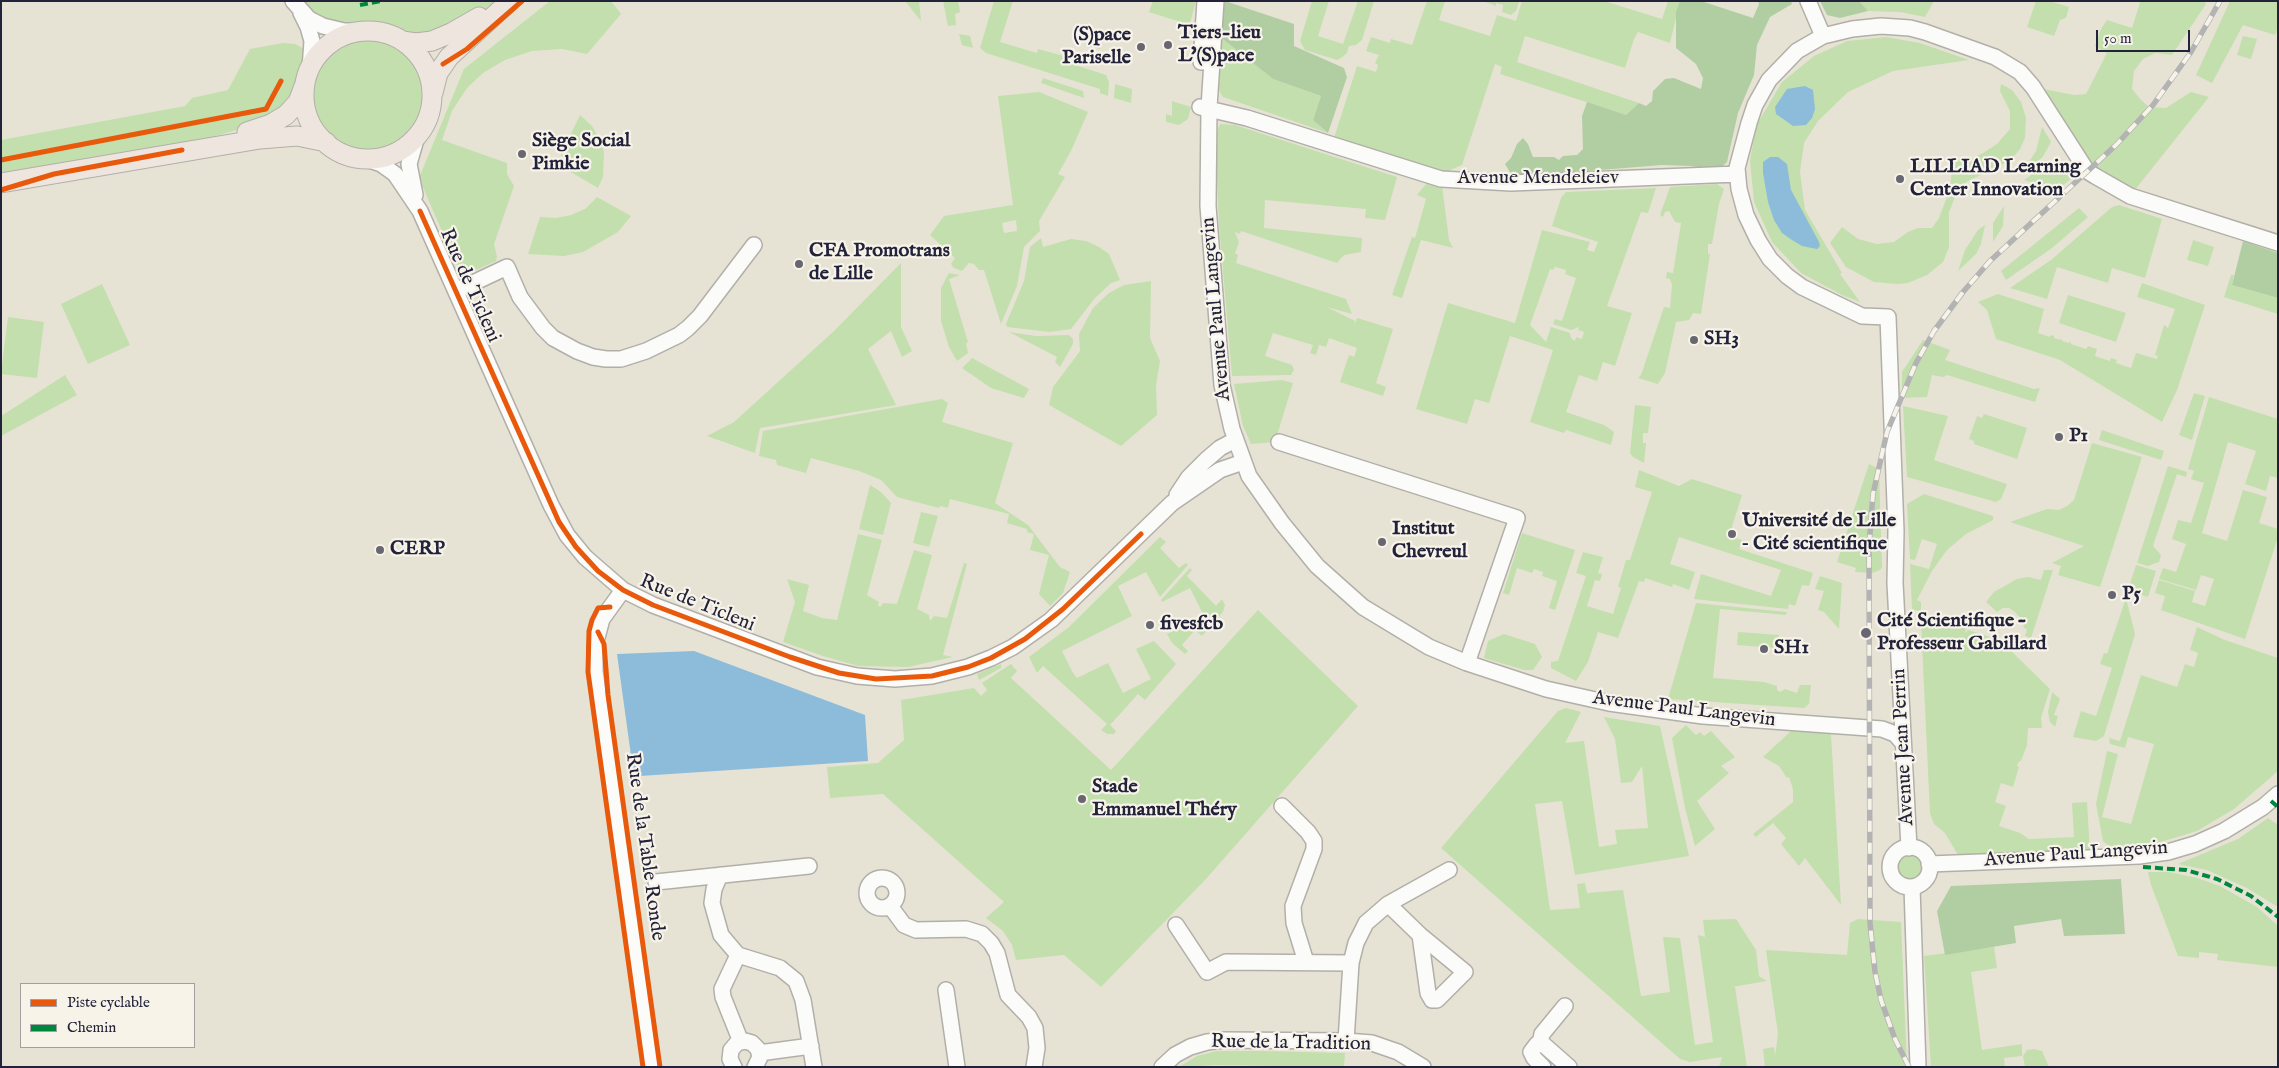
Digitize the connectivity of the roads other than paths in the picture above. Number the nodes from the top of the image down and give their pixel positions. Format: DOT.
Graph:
graph roads {
  1 [pos="503,1"];
  2 [pos="510,1"];
  3 [pos="1205,1"];
  4 [pos="1216,1"];
  5 [pos="1808,1"];
  6 [pos="295,4"];
  7 [pos="360,31"];
  8 [pos="1823,36"];
  9 [pos="402,41"];
  10 [pos="308,76"];
  11 [pos="432,99"];
  12 [pos="1204,107"];
  13 [pos="417,136"];
  14 [pos="326,142"];
  15 [pos="182,150"];
  16 [pos="363,158"];
  17 [pos="54,174"];
  18 [pos="1738,174"];
  19 [pos="1,183"];
  20 [pos="1,190"];
  21 [pos="420,211"];
  22 [pos="2278,243"];
  23 [pos="754,245"];
  24 [pos="456,291"];
  25 [pos="1235,440"];
  26 [pos="1280,442"];
  27 [pos="1243,462"];
  28 [pos="1172,503"];
  29 [pos="623,590"];
  30 [pos="1467,663"];
  31 [pos="1902,742"];
  32 [pos="2275,800"];
  33 [pos="1282,806"];
  34 [pos="1909,848"];
  35 [pos="1929,864"];
  36 [pos="809,866"];
  37 [pos="1449,870"];
  38 [pos="720,875"];
  39 [pos="656,882"];
  40 [pos="1912,887"];
  41 [pos="1388,904"];
  42 [pos="890,906"];
  43 [pos="1176,925"];
  44 [pos="1420,935"];
  45 [pos="738,955"];
  46 [pos="1306,962"];
  47 [pos="1351,963"];
  48 [pos="946,990"];
  49 [pos="1565,1006"];
  50 [pos="1346,1041"];
  51 [pos="741,1042"];
  52 [pos="1540,1044"];
  53 [pos="811,1046"];
  54 [pos="757,1060"];
  55 [pos="652,1067"];
  56 [pos="734,1067"];
  57 [pos="814,1067"];
  58 [pos="957,1067"];
  59 [pos="1034,1067"];
  60 [pos="1162,1067"];
  61 [pos="1423,1067"];
  62 [pos="1543,1067"];
  63 [pos="1569,1067"];
  64 [pos="1918,1067"];
  1 -- 9 [label="main road"];
  2 -- 11 [label="main road"];
  3 -- 12 [label="street, Avenue Paul Langevin"];
  4 -- 12 [label="street, Avenue Paul Langevin"];
  5 -- 8 [label="street"];
  6 -- 7 [label="street"];
  6 -- 10 [label="street"];
  7 -- 9 [label="main road"];
  7 -- 10 [label="main road"];
  8 -- 18 [label="street"];
  8 -- 22 [label="street"];
  9 -- 11 [label="main road"];
  10 -- 14 [label="main road"];
  10 -- 15 [label="main road"];
  11 -- 13 [label="main road"];
  12 -- 18 [label="street, Avenue Mendeleiev"];
  12 -- 25 [label="street, Avenue Paul Langevin"];
  13 -- 16 [label="main road"];
  13 -- 21 [label="street, Rue de Ticleni"];
  14 -- 15 [label="main road"];
  14 -- 16 [label="main road"];
  15 -- 17 [label="main road"];
  16 -- 21 [label="street, Rue de Ticleni"];
  17 -- 19 [label="main road"];
  17 -- 20 [label="main road"];
  18 -- 31 [label="street, Avenue Jean Perrin"];
  21 -- 24 [label="street, Rue de Ticleni"];
  23 -- 24 [label="street"];
  24 -- 29 [label="street, Rue de Ticleni"];
  25 -- 27 [label="street, Avenue Paul Langevin"];
  25 -- 28 [label="street, Rue de Ticleni"];
  26 -- 30 [label="street"];
  27 -- 28 [label="street, Rue de Ticleni"];
  27 -- 30 [label="street, Avenue Paul Langevin"];
  28 -- 29 [label="street, Rue de Ticleni"];
  29 -- 55 [label="street, Rue de la Table Ronde"];
  30 -- 31 [label="street, Avenue Paul Langevin"];
  31 -- 34 [label="street, Avenue Jean Perrin"];
  32 -- 35 [label="street, Avenue Paul Langevin"];
  33 -- 46 [label="street"];
  34 -- 35 [label="street, Avenue Jean Perrin"];
  34 -- 40 [label="street, Avenue Jean Perrin"];
  35 -- 40 [label="street"];
  36 -- 38 [label="street"];
  37 -- 41 [label="street"];
  38 -- 39 [label="street"];
  38 -- 45 [label="street"];
  40 -- 64 [label="street"];
  41 -- 44 [label="street"];
  41 -- 47 [label="street"];
  42 -- 59 [label="street"];
  43 -- 46 [label="street"];
  45 -- 51 [label="street"];
  45 -- 53 [label="street"];
  46 -- 47 [label="street"];
  47 -- 50 [label="street"];
  48 -- 58 [label="street"];
  49 -- 52 [label="street"];
  50 -- 60 [label="street, Rue de la Tradition"];
  50 -- 61 [label="street, Rue de la Tradition"];
  51 -- 54 [label="street"];
  51 -- 56 [label="street"];
  52 -- 62 [label="street"];
  52 -- 63 [label="street"];
  53 -- 54 [label="street"];
  53 -- 57 [label="street"];
}
